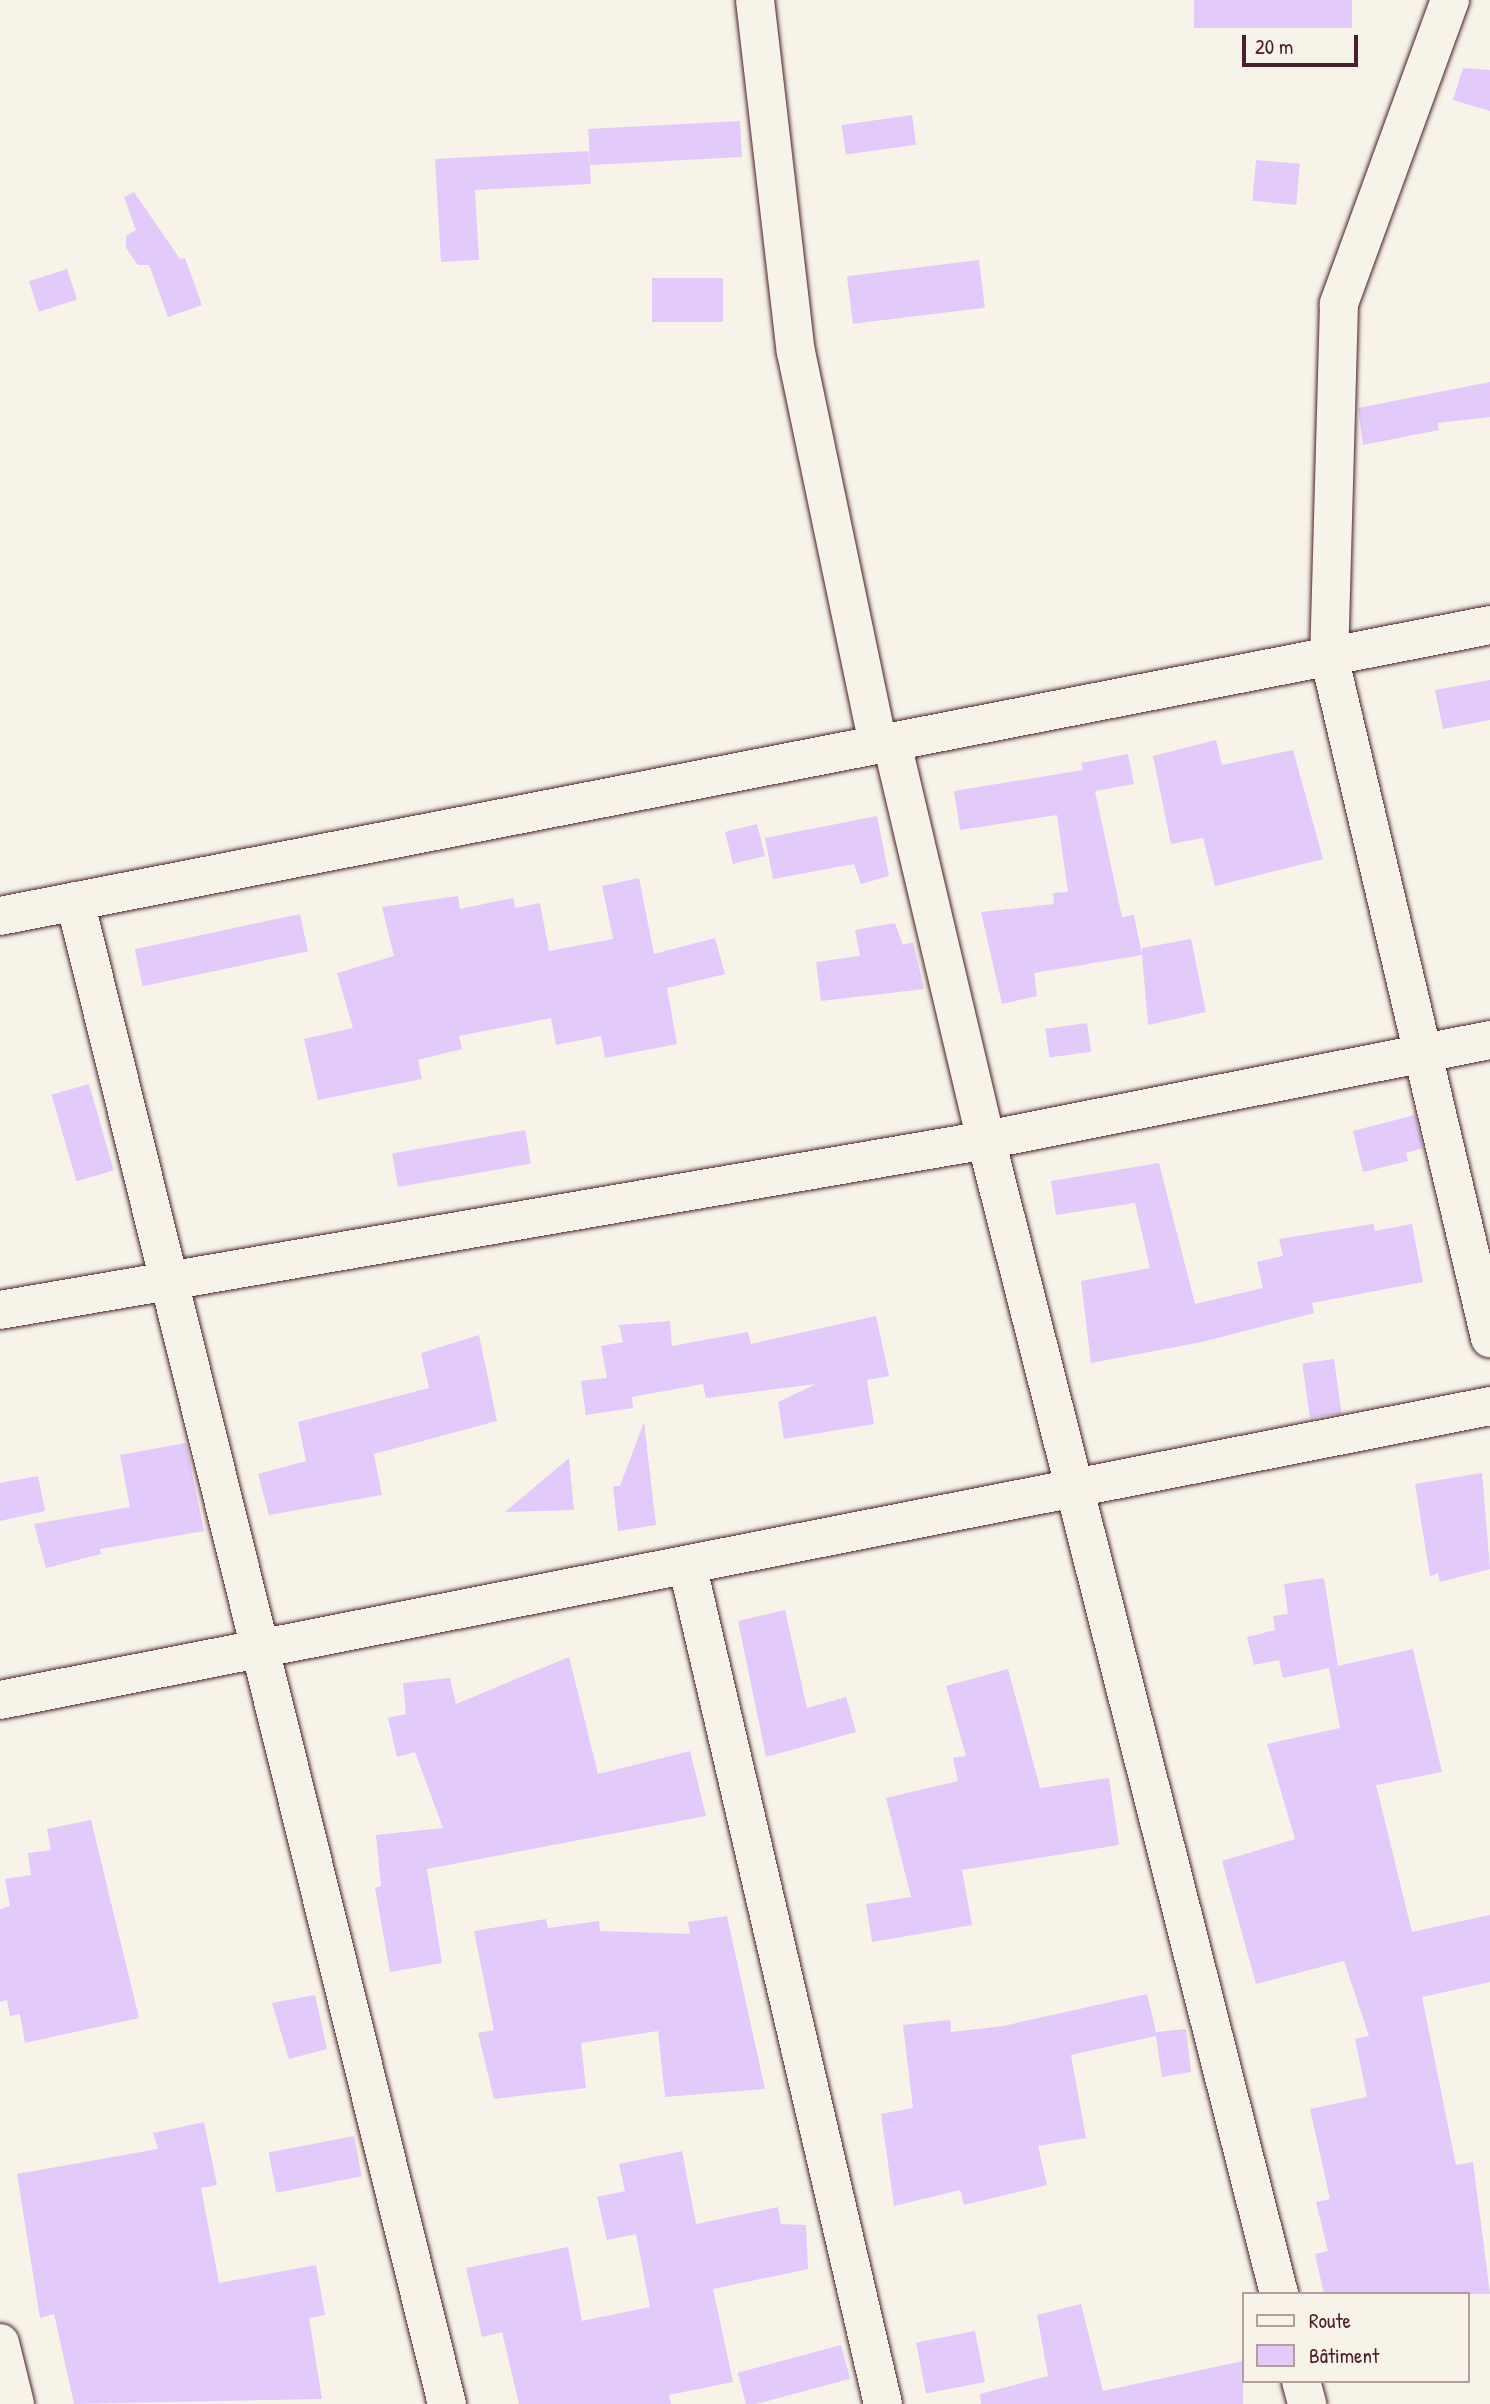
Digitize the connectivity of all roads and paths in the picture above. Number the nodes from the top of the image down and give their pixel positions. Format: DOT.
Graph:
graph roads {
  1 [pos="755,0"];
  2 [pos="1450,0"];
  3 [pos="1490,625"];
  4 [pos="1329,656"];
  5 [pos="885,744"];
  6 [pos="75,901"];
  7 [pos="0,916"];
  8 [pos="1490,1040"];
  9 [pos="1424,1056"];
  10 [pos="986,1140"];
  11 [pos="169,1282"];
  12 [pos="0,1310"];
  13 [pos="1490,1338"];
  14 [pos="1490,1406"];
  15 [pos="1078,1487"];
  16 [pos="688,1568"];
  17 [pos="260,1648"];
  18 [pos="0,1700"];
  19 [pos="1279,2292"];
  20 [pos="0,2343"];
  21 [pos="1302,2383"];
  22 [pos="15,2404"];
  23 [pos="447,2404"];
  24 [pos="883,2404"];
  25 [pos="1307,2404"];
  1 -- 5 [label="street"];
  2 -- 4 [label="street"];
  3 -- 4 [label="street"];
  4 -- 5 [label="street"];
  4 -- 9 [label="street"];
  5 -- 6 [label="street"];
  5 -- 10 [label="street"];
  6 -- 7 [label="street"];
  6 -- 11 [label="street"];
  8 -- 9 [label="street"];
  9 -- 10 [label="street"];
  9 -- 13 [label="street"];
  10 -- 11 [label="street"];
  10 -- 15 [label="street"];
  11 -- 12 [label="street"];
  11 -- 17 [label="street"];
  14 -- 15 [label="street"];
  15 -- 16 [label="street"];
  15 -- 19 [label="street"];
  16 -- 17 [label="street"];
  16 -- 24 [label="street"];
  17 -- 18 [label="street"];
  17 -- 23 [label="street"];
  20 -- 22 [label="street"];
  21 -- 25 [label="street"];
}
